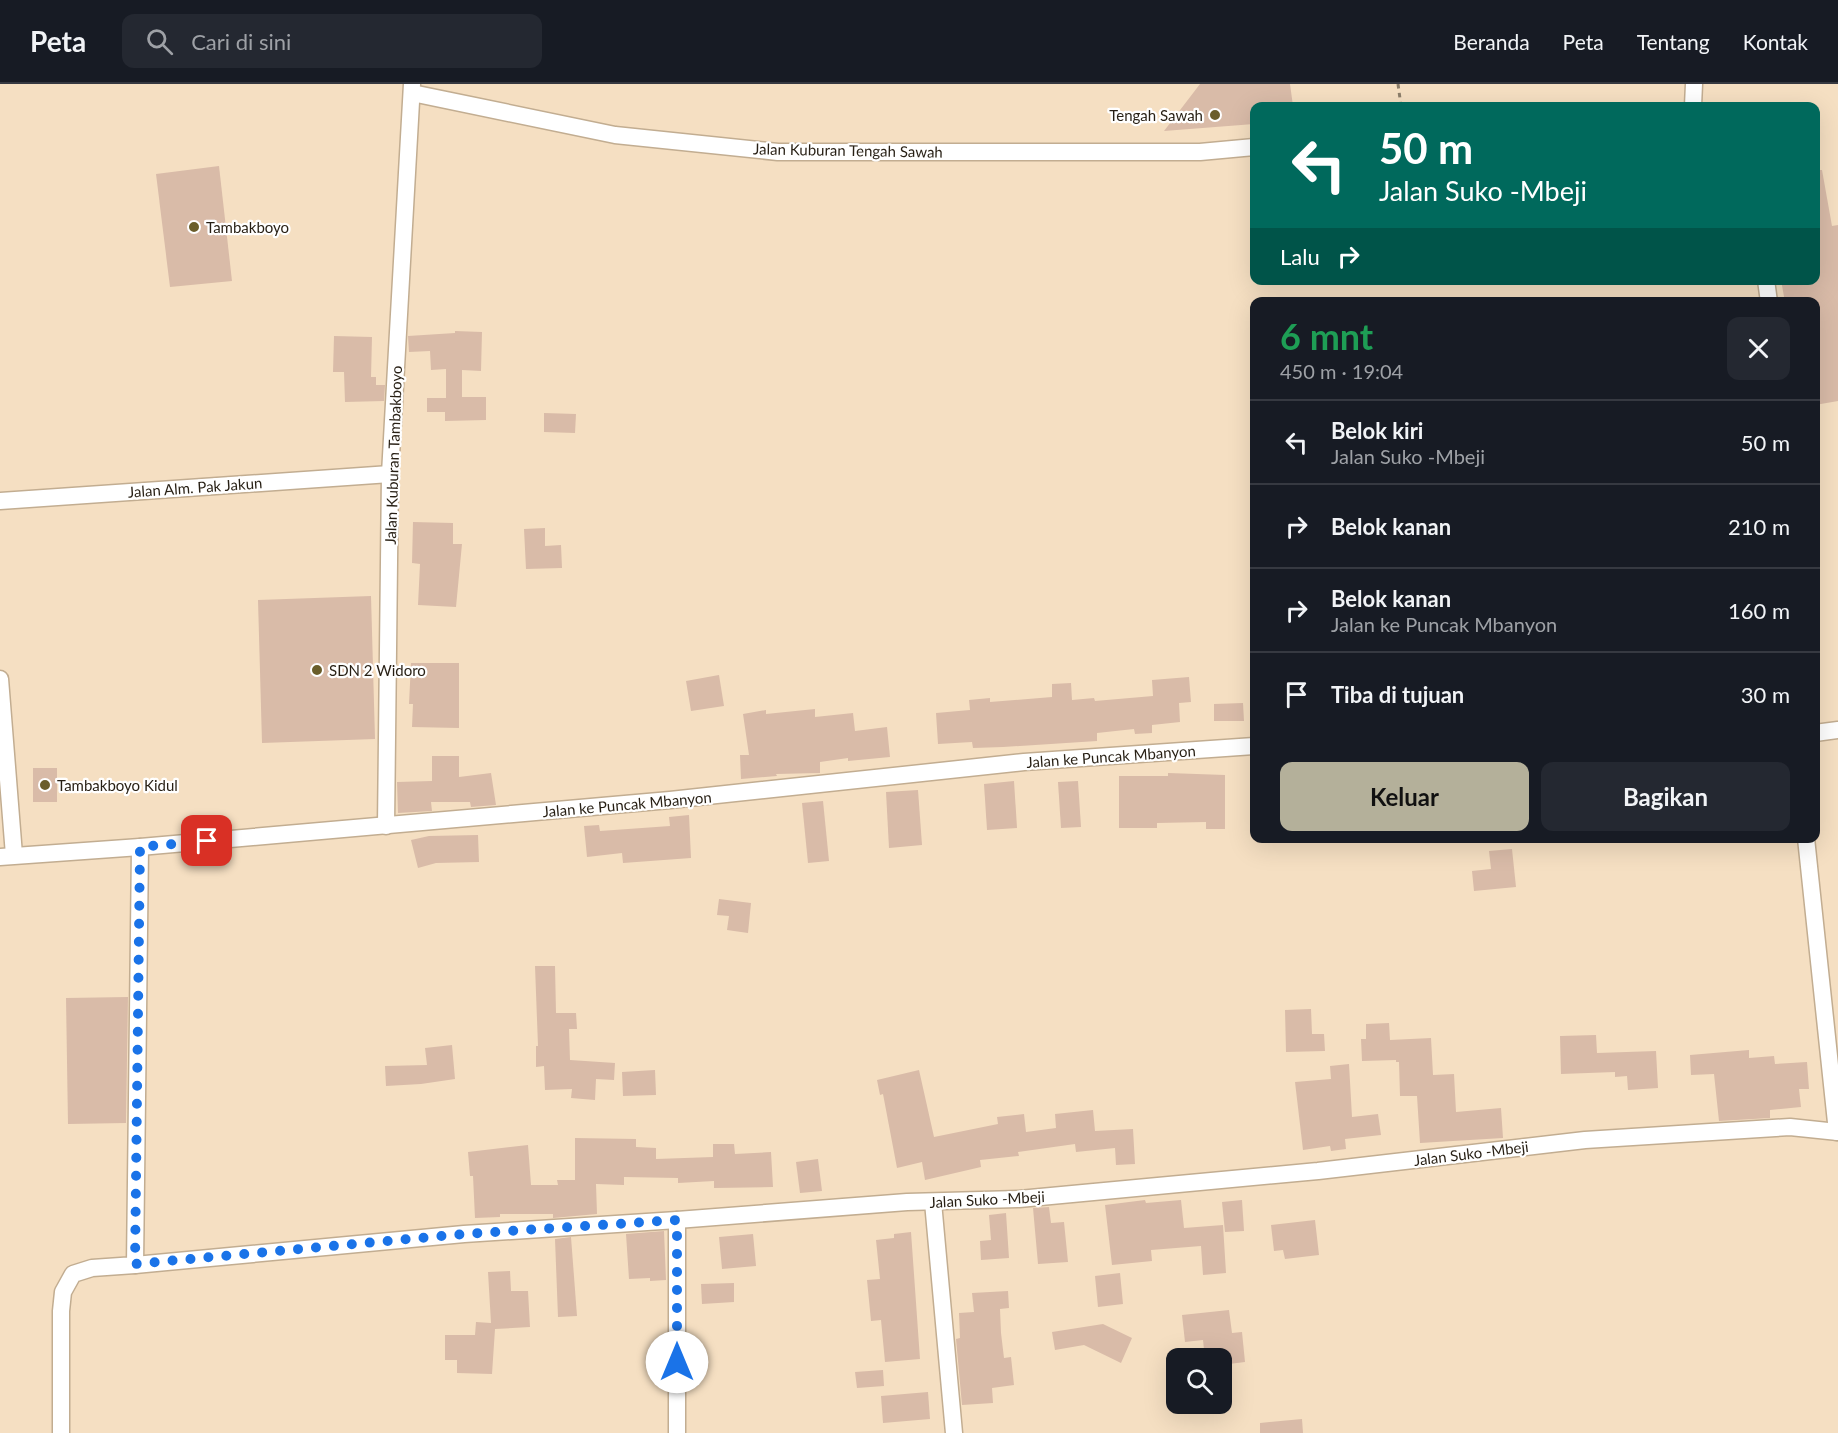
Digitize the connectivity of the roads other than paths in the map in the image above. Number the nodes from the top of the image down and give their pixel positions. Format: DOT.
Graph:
graph roads {
  1 [pos="1694,84"];
  2 [pos="412,88"];
  3 [pos="1693,102"];
  4 [pos="1250,147"];
  5 [pos="390,474"];
  6 [pos="0,501"];
  7 [pos="0,679"];
  8 [pos="1838,730"];
  9 [pos="1820,732"];
  10 [pos="1250,747"];
  11 [pos="386,826"];
  12 [pos="1807,843"];
  13 [pos="140,847"];
  14 [pos="7,856"];
  15 [pos="1837,1132"];
  16 [pos="933,1202"];
  17 [pos="677,1220"];
  18 [pos="135,1264"];
  19 [pos="61,1433"];
  20 [pos="677,1433"];
  21 [pos="954,1433"];
  1 -- 3 [label="street"];
  2 -- 4 [label="street, Jalan Kuburan Tengah Sawah"];
  2 -- 5 [label="street, Jalan Kuburan Tambakboyo"];
  5 -- 6 [label="street, Jalan Alm. Pak Jakun"];
  5 -- 11 [label="street, Jalan Kuburan Tambakboyo"];
  7 -- 14 [label="street"];
  8 -- 9 [label="street"];
  10 -- 11 [label="street, Jalan ke Puncak Mbanyon"];
  11 -- 13 [label="street, Jalan ke Puncak Mbanyon"];
  12 -- 15 [label="street"];
  13 -- 14 [label="street, Jalan ke Puncak Mbanyon"];
  13 -- 18 [label="street"];
  15 -- 16 [label="street, Jalan Suko -Mbeji"];
  16 -- 17 [label="street, Jalan Suko -Mbeji"];
  16 -- 21 [label="street"];
  17 -- 18 [label="street, Jalan Suko -Mbeji"];
  17 -- 20 [label="street"];
  18 -- 19 [label="street, Jalan Suko -Mbeji"];
}
